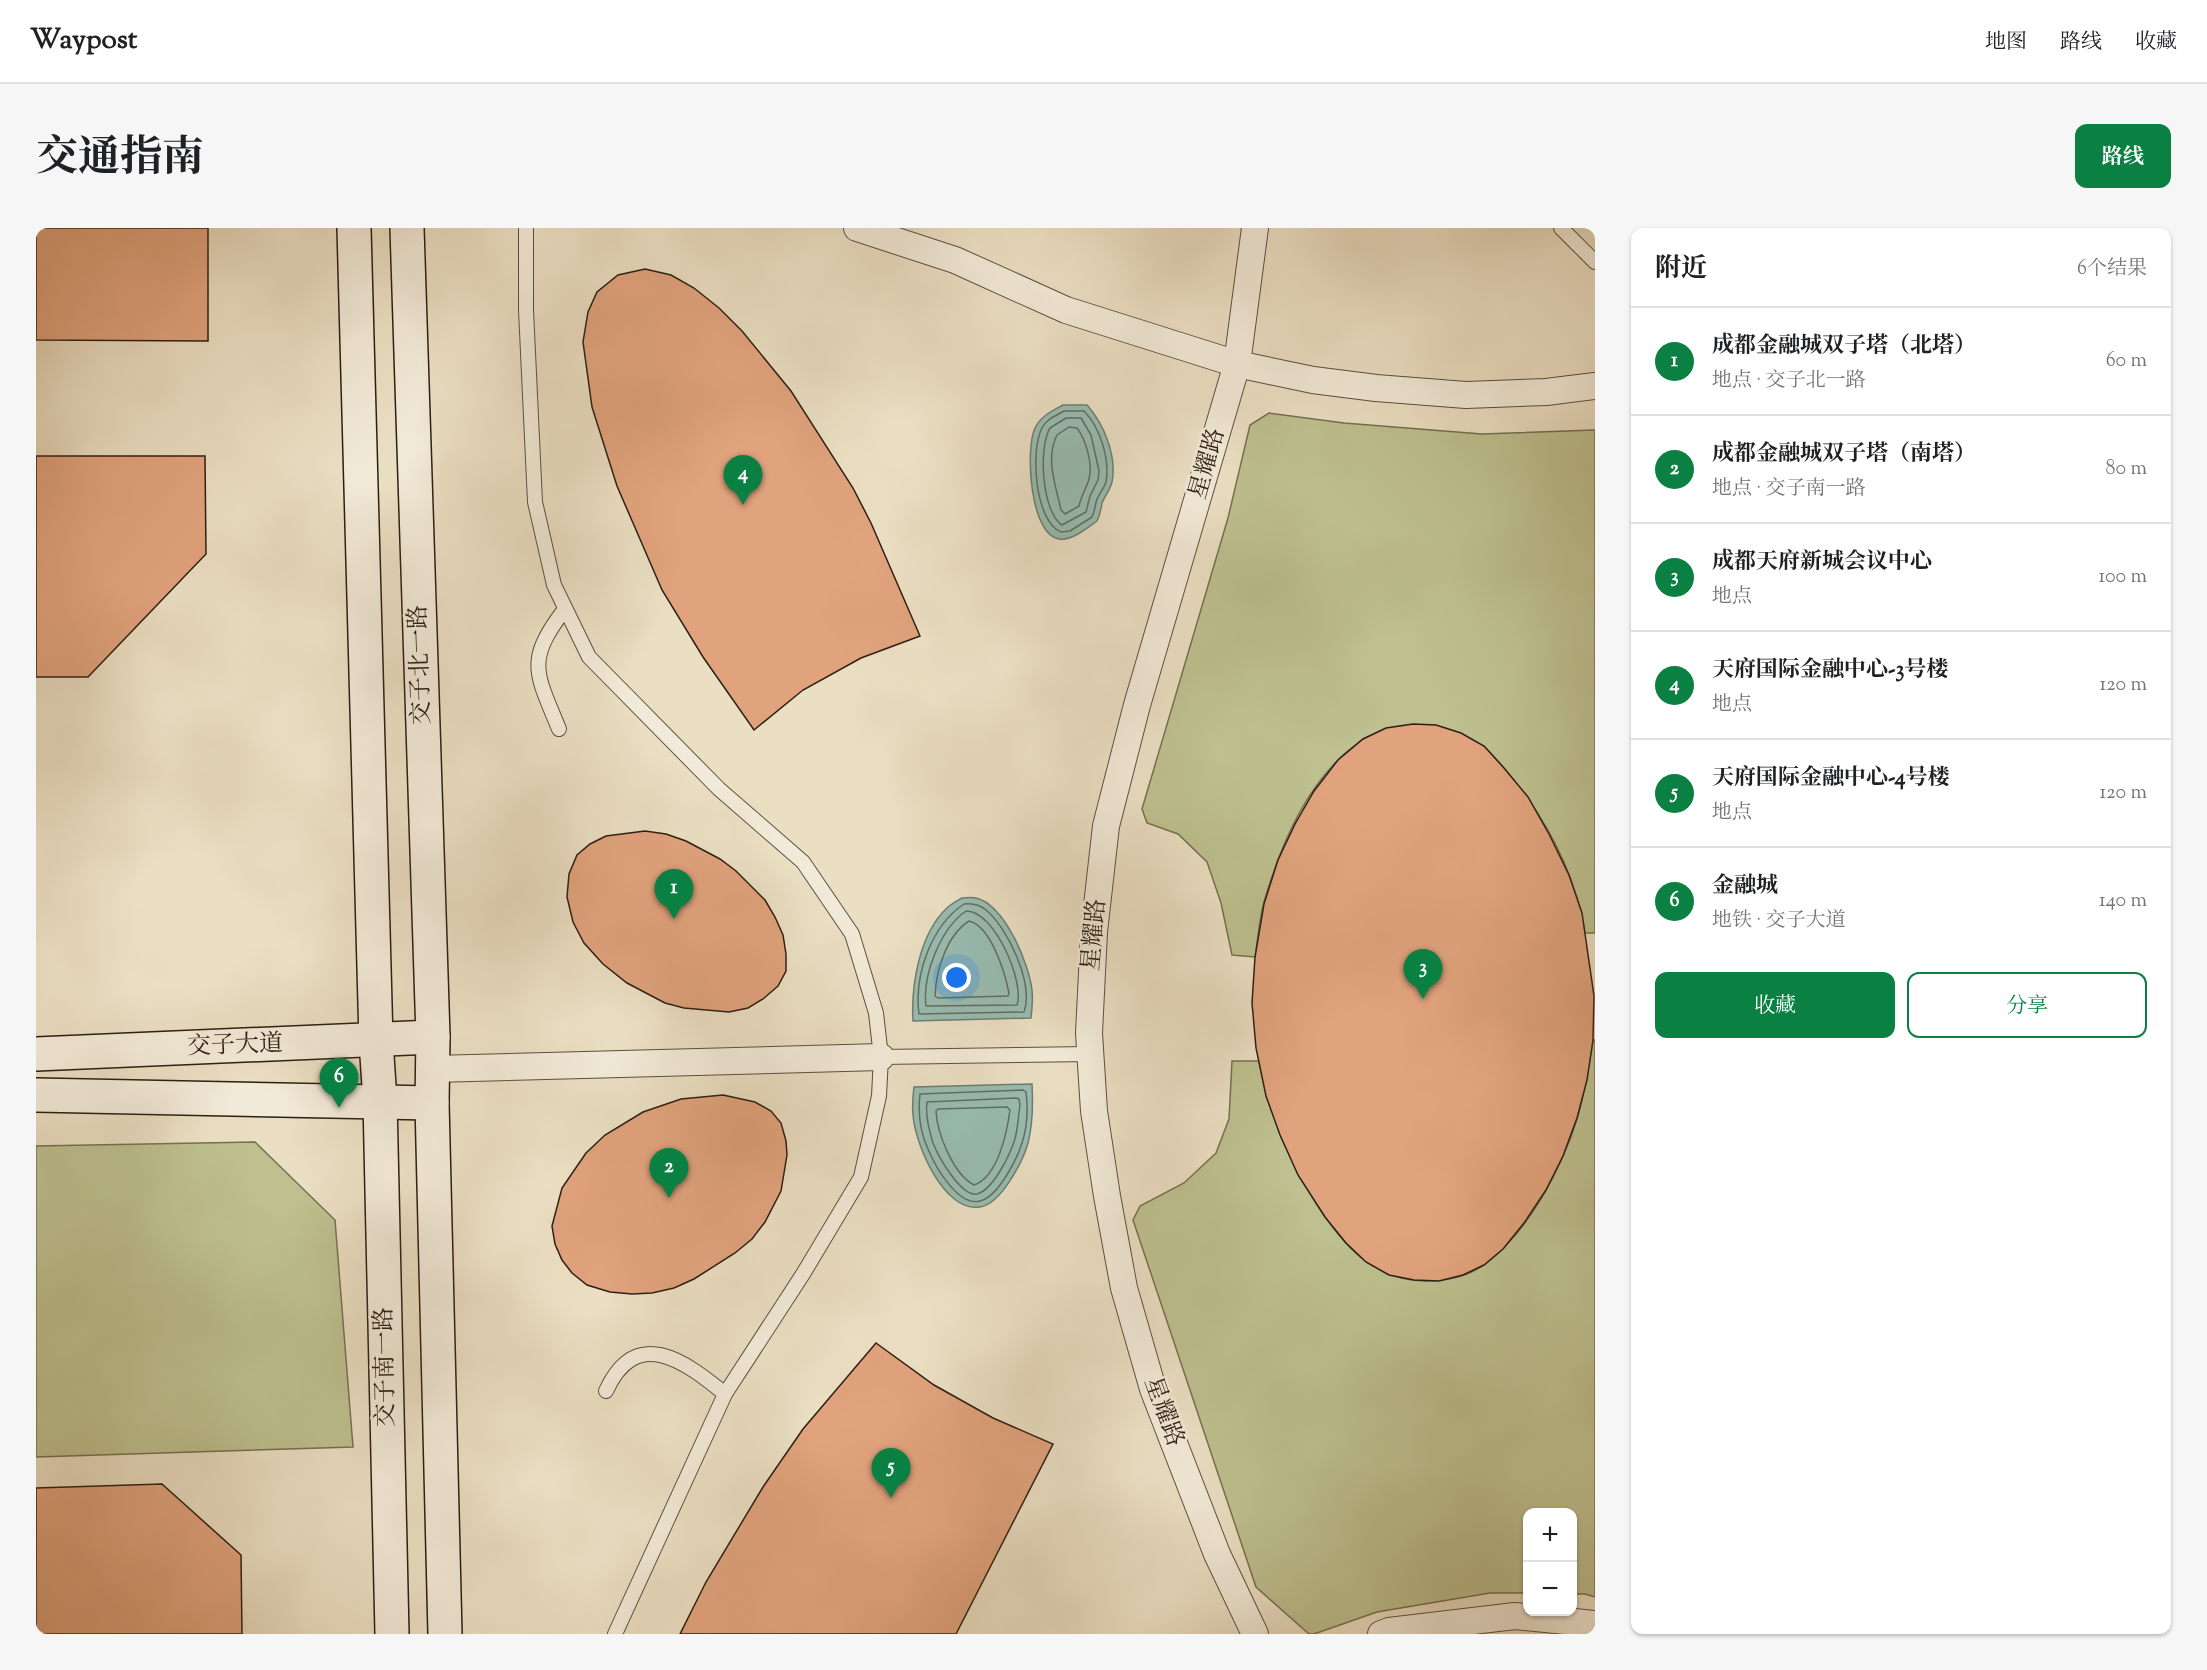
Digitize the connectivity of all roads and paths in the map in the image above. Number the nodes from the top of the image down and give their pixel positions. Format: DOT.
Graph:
graph roads {
  1 [pos="354,228"];
  2 [pos="407,228"];
  3 [pos="526,228"];
  4 [pos="857,228"];
  5 [pos="1255,228"];
  6 [pos="1561,228"];
  7 [pos="1595,262"];
  8 [pos="1237,364"];
  9 [pos="1595,386"];
  10 [pos="565,609"];
  11 [pos="559,729"];
  12 [pos="433,1037"];
  13 [pos="376,1041"];
  14 [pos="36,1054"];
  15 [pos="1090,1054"];
  16 [pos="881,1057"];
  17 [pos="433,1069"];
  18 [pos="36,1095"];
  19 [pos="380,1101"];
  20 [pos="432,1103"];
  21 [pos="606,1390"];
  22 [pos="725,1394"];
  23 [pos="1595,1624"];
  24 [pos="392,1634"];
  25 [pos="445,1634"];
  26 [pos="615,1634"];
  27 [pos="1255,1634"];
  28 [pos="1380,1634"];
  1 -- 13 [label="street"];
  2 -- 12 [label="street, 交子北一路"];
  3 -- 10 [label="lane"];
  4 -- 8 [label="street"];
  5 -- 8 [label="street, 星耀路"];
  6 -- 7 [label="lane"];
  8 -- 9 [label="street"];
  8 -- 15 [label="street, 星耀路"];
  10 -- 11 [label="lane"];
  10 -- 16 [label="lane"];
  12 -- 13 [label="street, 交子大道"];
  12 -- 17 [label="street, 交子北一路"];
  13 -- 14 [label="street, 交子大道"];
  13 -- 19 [label="street"];
  15 -- 16 [label="lane"];
  15 -- 27 [label="street, 星耀路"];
  16 -- 17 [label="street"];
  16 -- 22 [label="lane"];
  17 -- 20 [label="street, 交子北一路"];
  18 -- 19 [label="street, 交子大道"];
  19 -- 20 [label="street, 交子大道"];
  19 -- 24 [label="street, 交子南一路"];
  20 -- 25 [label="street"];
  21 -- 22 [label="lane"];
  22 -- 26 [label="lane"];
  23 -- 28 [label="street"];
}
